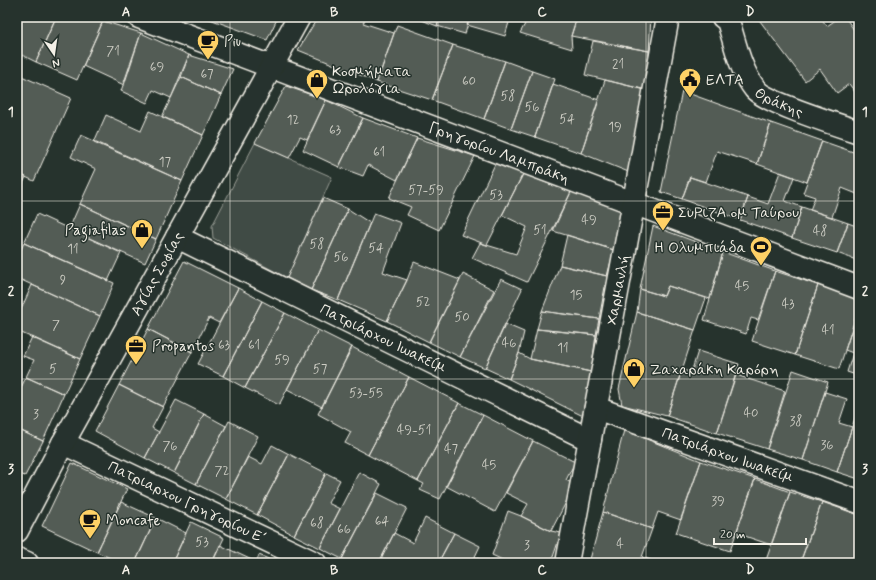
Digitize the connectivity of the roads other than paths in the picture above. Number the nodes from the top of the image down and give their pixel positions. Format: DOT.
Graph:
graph roads {
  1 [pos="139,17"];
  2 [pos="299,17"];
  3 [pos="668,17"];
  4 [pos="723,17"];
  5 [pos="174,23"];
  6 [pos="272,67"];
  7 [pos="859,132"];
  8 [pos="634,203"];
  9 [pos="177,237"];
  10 [pos="859,288"];
  11 [pos="596,408"];
  12 [pos="590,440"];
  13 [pos="63,443"];
  14 [pos="859,502"];
  15 [pos="17,531"];
  16 [pos="17,559"];
  17 [pos="26,563"];
  18 [pos="315,563"];
  19 [pos="567,563"];
  1 -- 5 [label="street, Γρηγορίου Λαμπράκη"];
  2 -- 6 [label="street, Αγίας Σοφίας"];
  3 -- 8 [label="street, Χαρμανλή"];
  4 -- 7 [label="street, Θράκης"];
  5 -- 6 [label="street, Γρηγορίου Λαμπράκη"];
  6 -- 8 [label="street, Γρηγορίου Λαμπράκη"];
  6 -- 9 [label="street, Αγίας Σοφίας"];
  8 -- 10 [label="street, Γρηγορίου Λαμπράκη"];
  8 -- 11 [label="street, Χαρμανλή"];
  9 -- 12 [label="street, Πατριάρχου Ιωακείμ"];
  9 -- 13 [label="street, Αγίας Σοφίας"];
  11 -- 12 [label="street, Χαρμανλή"];
  11 -- 14 [label="street, Πατριάρχου Ιωακείμ"];
  12 -- 19 [label="street, Χαρμανλή"];
  13 -- 15 [label="street, Αγίας Σοφίας"];
  13 -- 18 [label="street, Πατριαρχου Γρηγορίου Ε΄"];
  16 -- 17 [label="street"];
}
